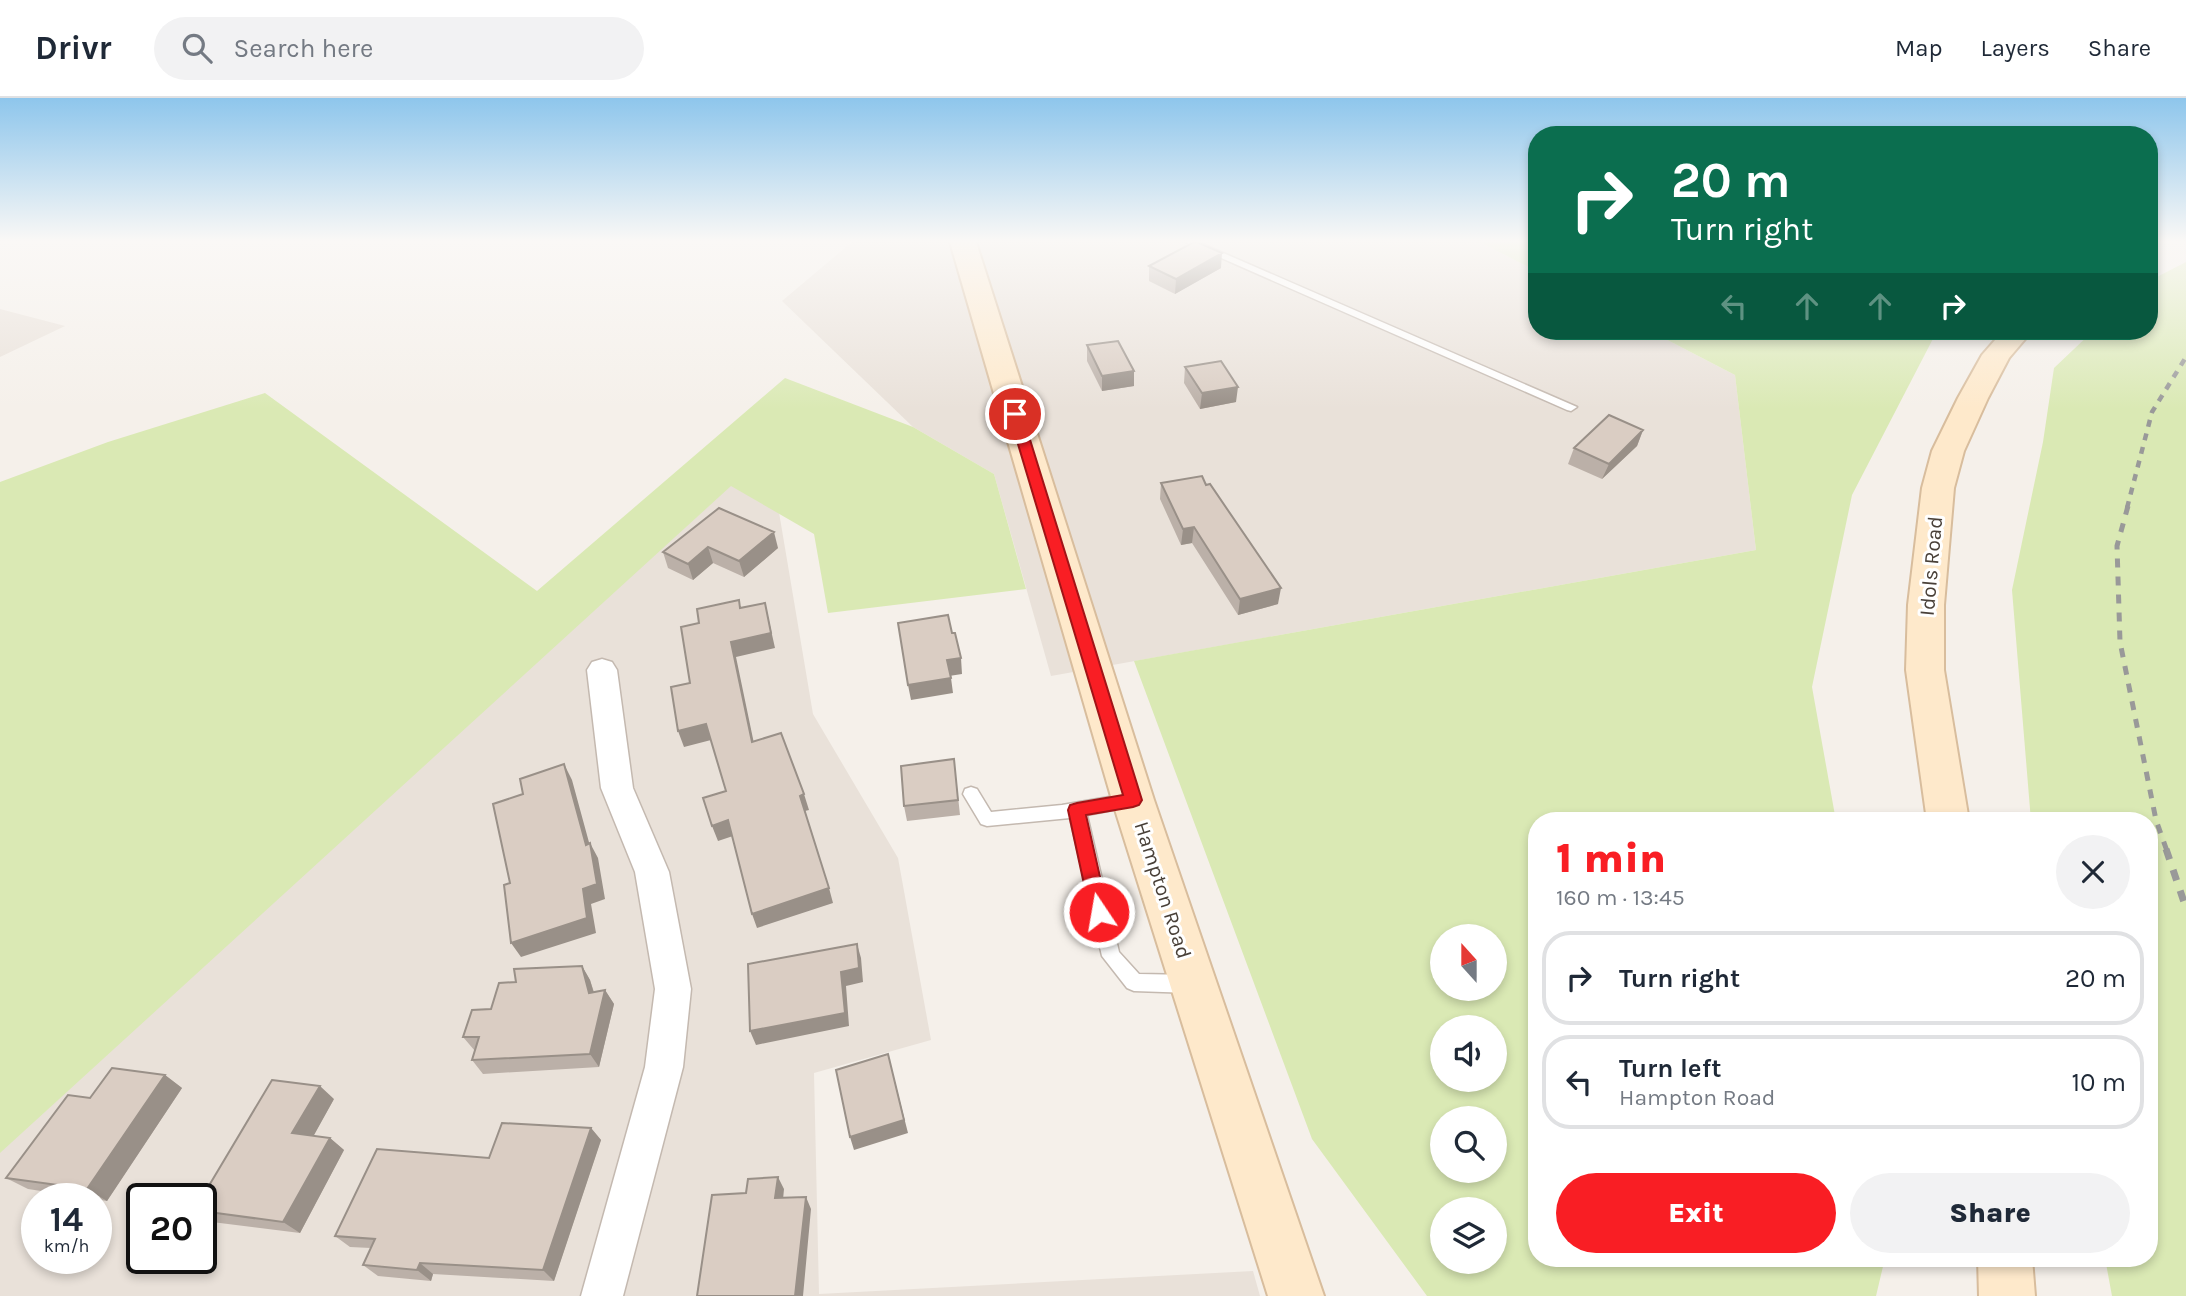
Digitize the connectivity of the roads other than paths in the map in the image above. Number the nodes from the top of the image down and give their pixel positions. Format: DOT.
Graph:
graph roads {
  1 [pos="980,298"];
  2 [pos="1319,298"];
  3 [pos="2010,340"];
  4 [pos="1571,407"];
  5 [pos="602,670"];
  6 [pos="971,794"];
  7 [pos="1133,800"];
  8 [pos="1077,810"];
  9 [pos="1947,812"];
  10 [pos="1194,984"];
  11 [pos="2005,1267"];
  12 [pos="602,1296"];
  13 [pos="1296,1296"];
  14 [pos="2007,1296"];
  1 -- 7 [label="main road, Hampton Road"];
  2 -- 4 [label="lane"];
  3 -- 9 [label="main road, Idols Road"];
  5 -- 12 [label="street"];
  6 -- 8 [label="lane"];
  7 -- 8 [label="lane"];
  7 -- 10 [label="main road, Hampton Road"];
  8 -- 10 [label="lane"];
  10 -- 13 [label="main road, Hampton Road"];
  11 -- 14 [label="main road"];
}
